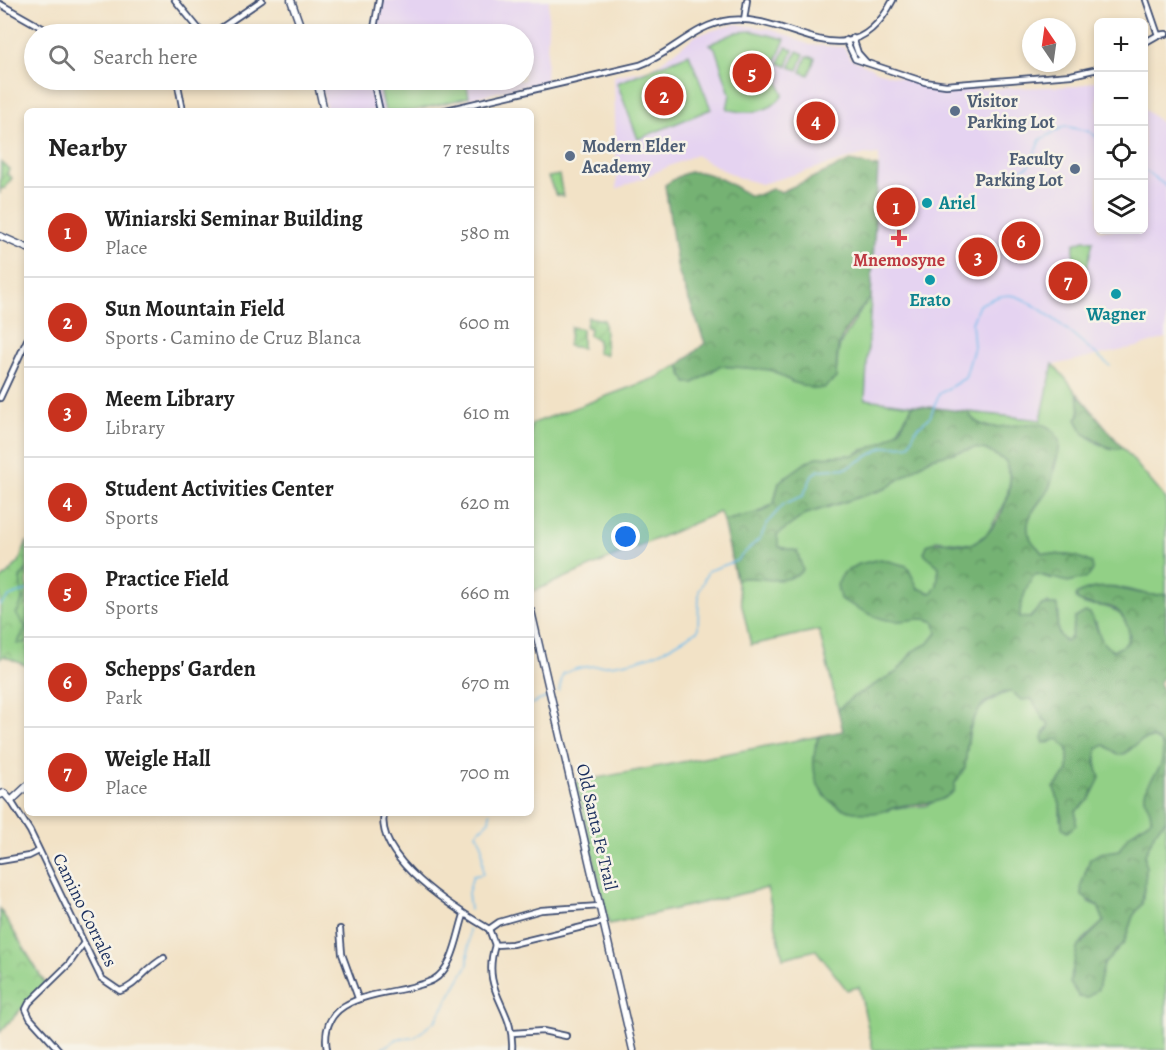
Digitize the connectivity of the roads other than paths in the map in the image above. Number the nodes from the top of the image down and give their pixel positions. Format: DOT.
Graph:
graph roads {
  1 [pos="175,0"];
  2 [pos="262,0"];
  3 [pos="291,0"];
  4 [pos="379,0"];
  5 [pos="747,0"];
  6 [pos="893,0"];
  7 [pos="1146,0"];
  8 [pos="0,4"];
  9 [pos="744,20"];
  10 [pos="35,24"];
  11 [pos="195,24"];
  12 [pos="227,24"];
  13 [pos="299,24"];
  14 [pos="375,24"];
  15 [pos="1166,34"];
  16 [pos="1158,35"];
  17 [pos="849,39"];
  18 [pos="1148,40"];
  19 [pos="1094,70"];
  20 [pos="179,90"];
  21 [pos="319,90"];
  22 [pos="375,90"];
  23 [pos="532,90"];
  24 [pos="534,90"];
  25 [pos="182,108"];
  26 [pos="323,108"];
  27 [pos="379,108"];
  28 [pos="455,108"];
  29 [pos="0,236"];
  30 [pos="24,247"];
  31 [pos="24,346"];
  32 [pos="0,398"];
  33 [pos="534,622"];
  34 [pos="539,639"];
  35 [pos="534,641"];
  36 [pos="24,789"];
  37 [pos="1,792"];
  38 [pos="11,801"];
  39 [pos="384,816"];
  40 [pos="39,850"];
  41 [pos="0,861"];
  42 [pos="600,906"];
  43 [pos="464,915"];
  44 [pos="603,922"];
  45 [pos="340,929"];
  46 [pos="489,929"];
  47 [pos="84,944"];
  48 [pos="495,945"];
  49 [pos="164,958"];
  50 [pos="358,998"];
  51 [pos="513,1033"];
  52 [pos="566,1036"];
  53 [pos="59,1050"];
  54 [pos="327,1050"];
  55 [pos="512,1050"];
  56 [pos="633,1050"];
  1 -- 11 [label="street"];
  2 -- 12 [label="street"];
  3 -- 13 [label="street"];
  4 -- 14 [label="street"];
  5 -- 9 [label="street"];
  6 -- 17 [label="street"];
  7 -- 16 [label="street"];
  8 -- 10 [label="street"];
  9 -- 17 [label="street"];
  9 -- 24 [label="street"];
  15 -- 16 [label="street"];
  16 -- 18 [label="street"];
  17 -- 19 [label="street"];
  20 -- 25 [label="street"];
  21 -- 26 [label="street"];
  22 -- 27 [label="street"];
  23 -- 28 [label="street"];
  29 -- 30 [label="street"];
  31 -- 32 [label="street"];
  33 -- 34 [label="street, Old Santa Fe Trail"];
  34 -- 35 [label="street"];
  34 -- 42 [label="street, Old Santa Fe Trail"];
  36 -- 38 [label="street"];
  37 -- 38 [label="street, Camino Corrales"];
  38 -- 40 [label="street, Camino Corrales"];
  39 -- 43 [label="street"];
  40 -- 41 [label="street"];
  40 -- 47 [label="street, Camino Corrales"];
  42 -- 44 [label="street, Old Santa Fe Trail"];
  42 -- 46 [label="street"];
  43 -- 46 [label="street"];
  43 -- 50 [label="street"];
  44 -- 48 [label="street"];
  44 -- 56 [label="street, Old Santa Fe Trail"];
  45 -- 50 [label="street"];
  46 -- 48 [label="street"];
  47 -- 49 [label="street, Camino Corrales"];
  47 -- 53 [label="street"];
  48 -- 51 [label="street"];
  50 -- 54 [label="street"];
  51 -- 52 [label="street"];
  51 -- 55 [label="street"];
}
